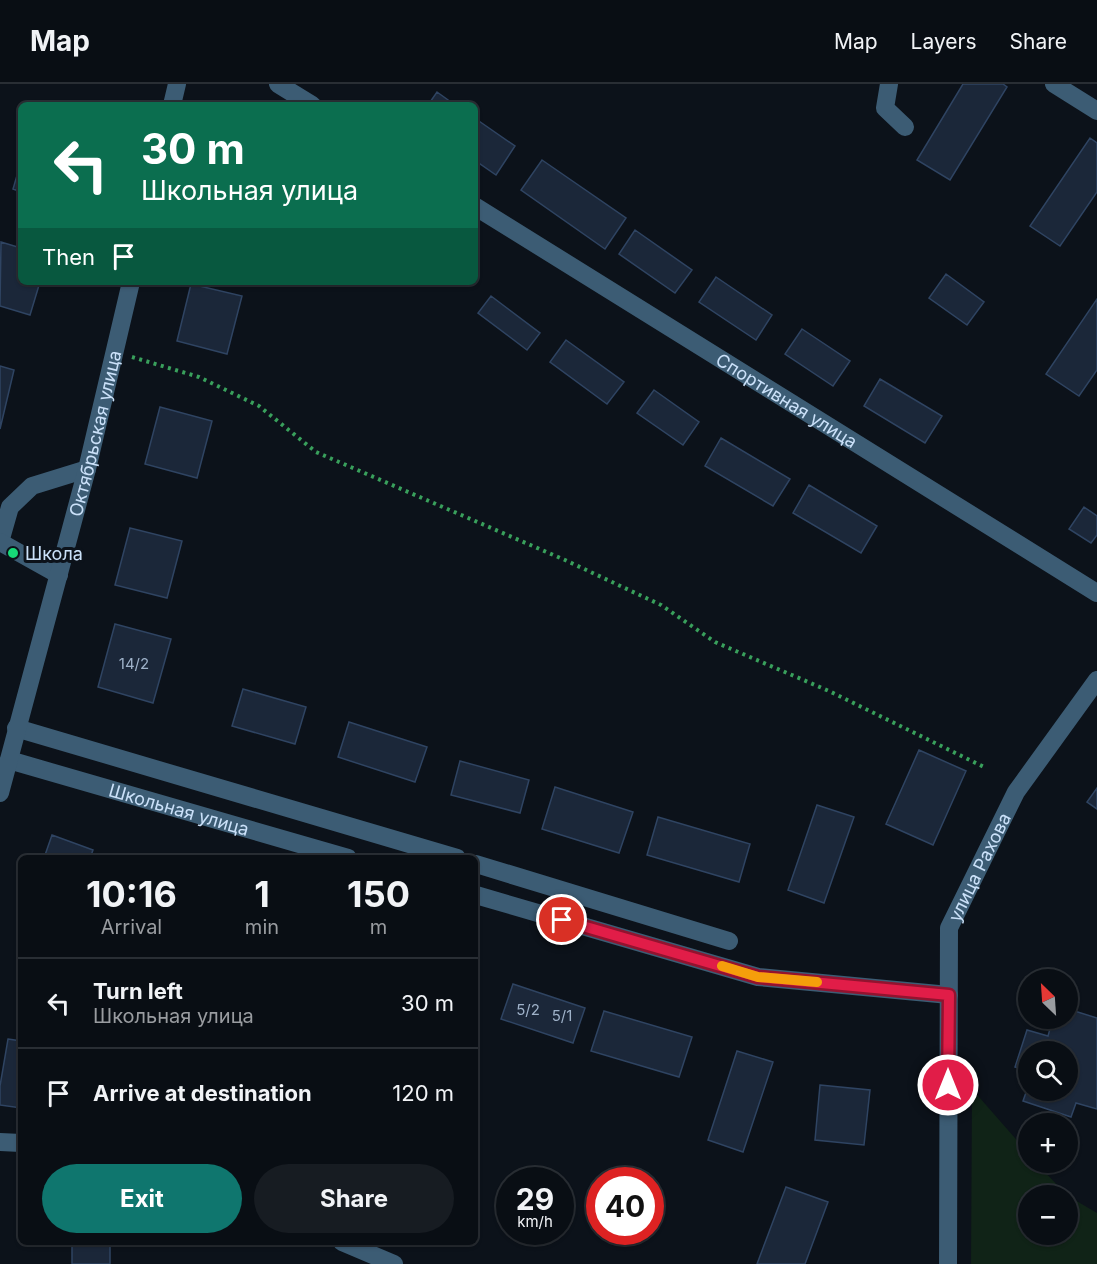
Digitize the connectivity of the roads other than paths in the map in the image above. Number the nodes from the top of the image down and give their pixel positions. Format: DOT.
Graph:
graph roads {
  1 [pos="177,84"];
  2 [pos="278,84"];
  3 [pos="889,84"];
  4 [pos="1054,84"];
  5 [pos="173,102"];
  6 [pos="307,102"];
  7 [pos="1097,111"];
  8 [pos="905,127"];
  9 [pos="478,208"];
  10 [pos="130,285"];
  11 [pos="87,469"];
  12 [pos="0,542"];
  13 [pos="59,575"];
  14 [pos="1097,593"];
  15 [pos="1097,680"];
  16 [pos="16,728"];
  17 [pos="9,760"];
  18 [pos="0,793"];
  19 [pos="338,855"];
  20 [pos="447,855"];
  21 [pos="478,865"];
  22 [pos="478,896"];
  23 [pos="729,941"];
  24 [pos="949,995"];
  25 [pos="0,1142"];
  26 [pos="18,1143"];
  27 [pos="349,1245"];
  28 [pos="393,1264"];
  29 [pos="948,1264"];
  1 -- 5 [label="street"];
  2 -- 6 [label="street"];
  3 -- 8 [label="street"];
  4 -- 7 [label="street"];
  9 -- 14 [label="street, Спортивная улица"];
  10 -- 11 [label="street, Октябрьская улица"];
  11 -- 12 [label="street"];
  11 -- 13 [label="street, Октябрьская улица"];
  12 -- 13 [label="street"];
  13 -- 16 [label="street, Октябрьская улица"];
  15 -- 24 [label="street, улица Рахова"];
  16 -- 17 [label="street, Октябрьская улица"];
  16 -- 20 [label="street"];
  17 -- 18 [label="street, Октябрьская улица"];
  17 -- 19 [label="street, Школьная улица"];
  21 -- 23 [label="street"];
  22 -- 24 [label="street"];
  24 -- 29 [label="street, улица Рахова"];
  25 -- 26 [label="street"];
  27 -- 28 [label="street"];
}
